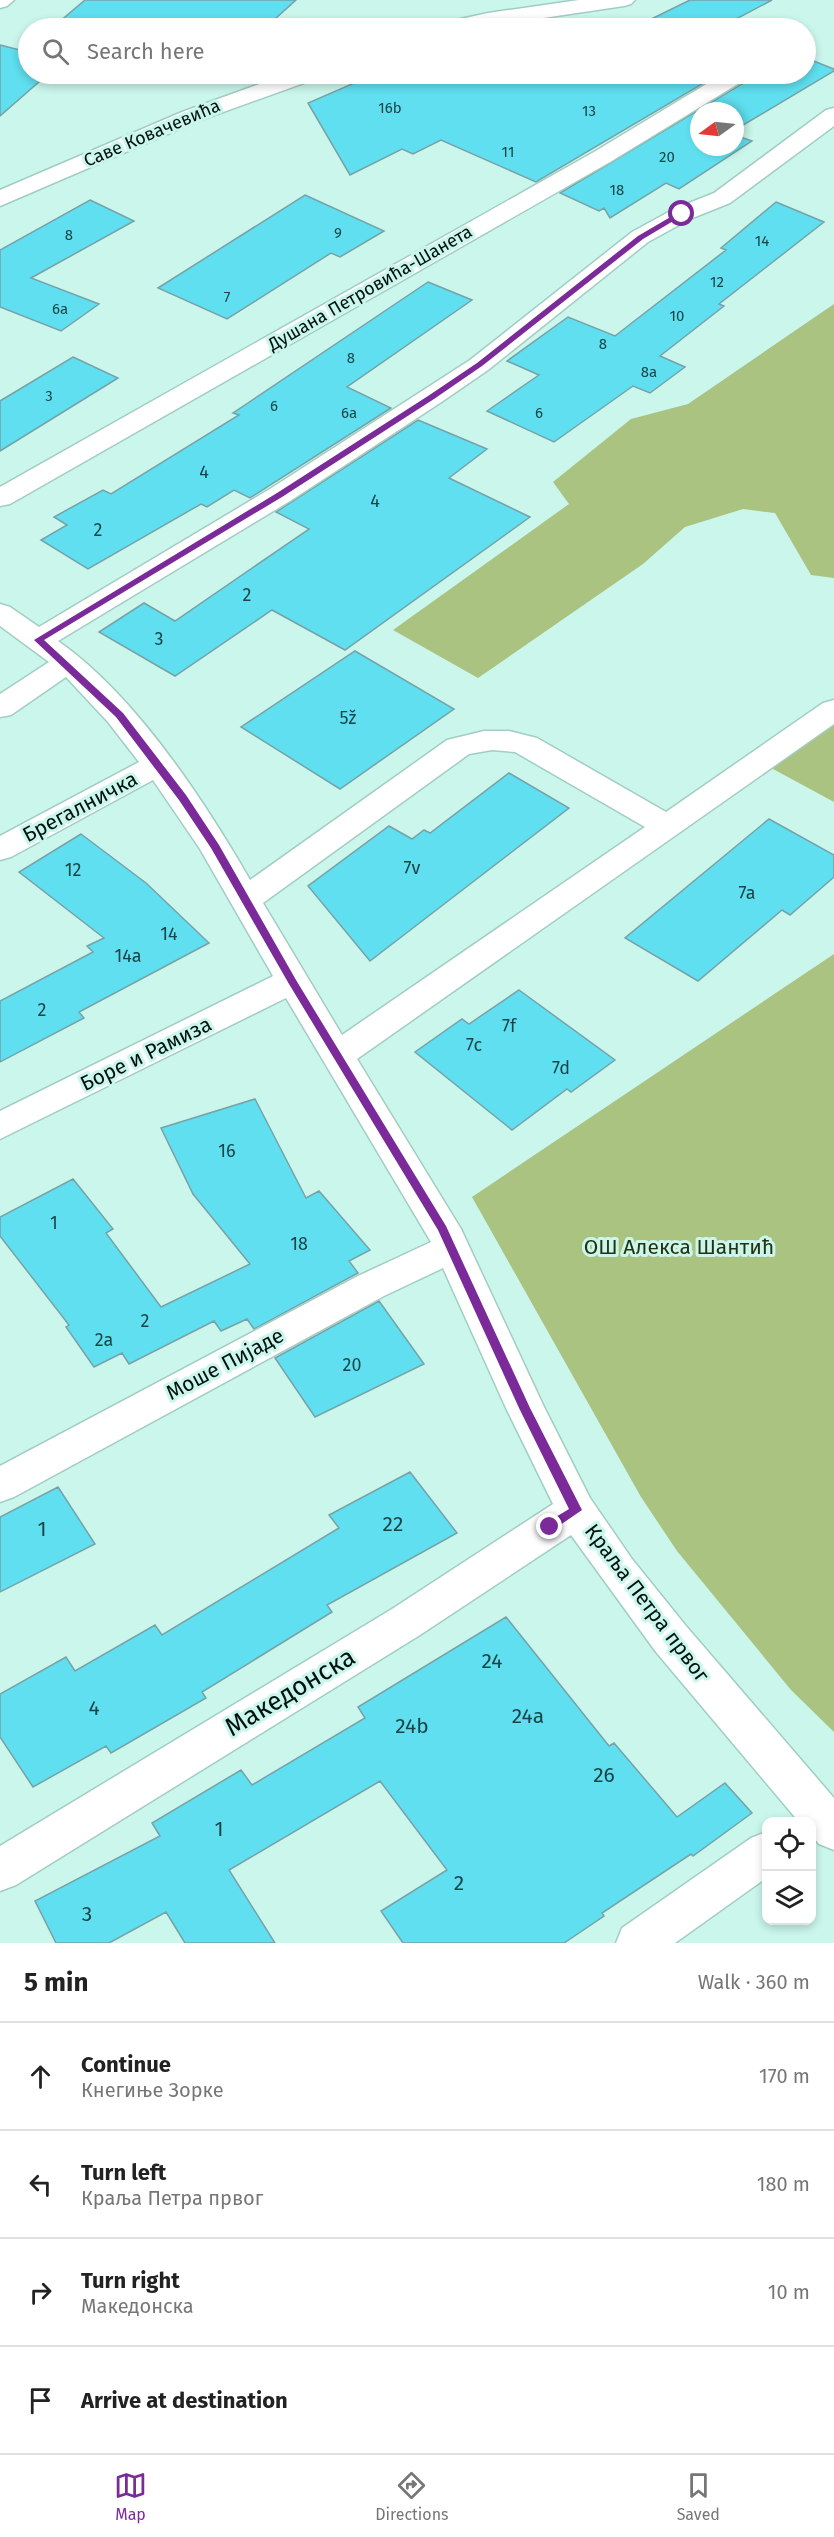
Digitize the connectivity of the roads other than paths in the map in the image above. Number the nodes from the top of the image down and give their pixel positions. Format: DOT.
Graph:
graph roads {
  1 [pos="624,0"];
  2 [pos="495,18"];
  3 [pos="275,84"];
  4 [pos="722,84"];
  5 [pos="834,115"];
  6 [pos="0,199"];
  7 [pos="0,498"];
  8 [pos="0,612"];
  9 [pos="39,640"];
  10 [pos="67,663"];
  11 [pos="0,708"];
  12 [pos="834,710"];
  13 [pos="159,764"];
  14 [pos="669,827"];
  15 [pos="0,849"];
  16 [pos="246,899"];
  17 [pos="292,981"];
  18 [pos="337,1056"];
  19 [pos="0,1126"];
  20 [pos="452,1248"];
  21 [pos="0,1485"];
  22 [pos="576,1510"];
  23 [pos="821,1822"];
  24 [pos="762,1856"];
  25 [pos="0,1870"];
  26 [pos="638,1943"];
  1 -- 2 [label="street"];
  3 -- 6 [label="street, Саве Ковачевића"];
  4 -- 7 [label="street, Душана Петровића-Шанета"];
  5 -- 9 [label="street"];
  8 -- 9 [label="street, Краља Петра првог"];
  9 -- 10 [label="street, Краља Петра првог"];
  10 -- 11 [label="street"];
  10 -- 13 [label="street, Краља Петра првог"];
  12 -- 14 [label="street"];
  13 -- 15 [label="street, Брегалничка"];
  13 -- 16 [label="street, Краља Петра првог"];
  14 -- 16 [label="street"];
  14 -- 18 [label="street"];
  16 -- 17 [label="street, Краља Петра првог"];
  17 -- 18 [label="street, Краља Петра првог"];
  17 -- 19 [label="street, Боре и Рамиза"];
  18 -- 20 [label="street, Краља Петра првог"];
  20 -- 21 [label="street, Моше Пијаде"];
  20 -- 22 [label="street, Краља Петра првог"];
  22 -- 23 [label="street, Краља Петра првог"];
  22 -- 25 [label="street, Македонска"];
  24 -- 26 [label="street"];
}
